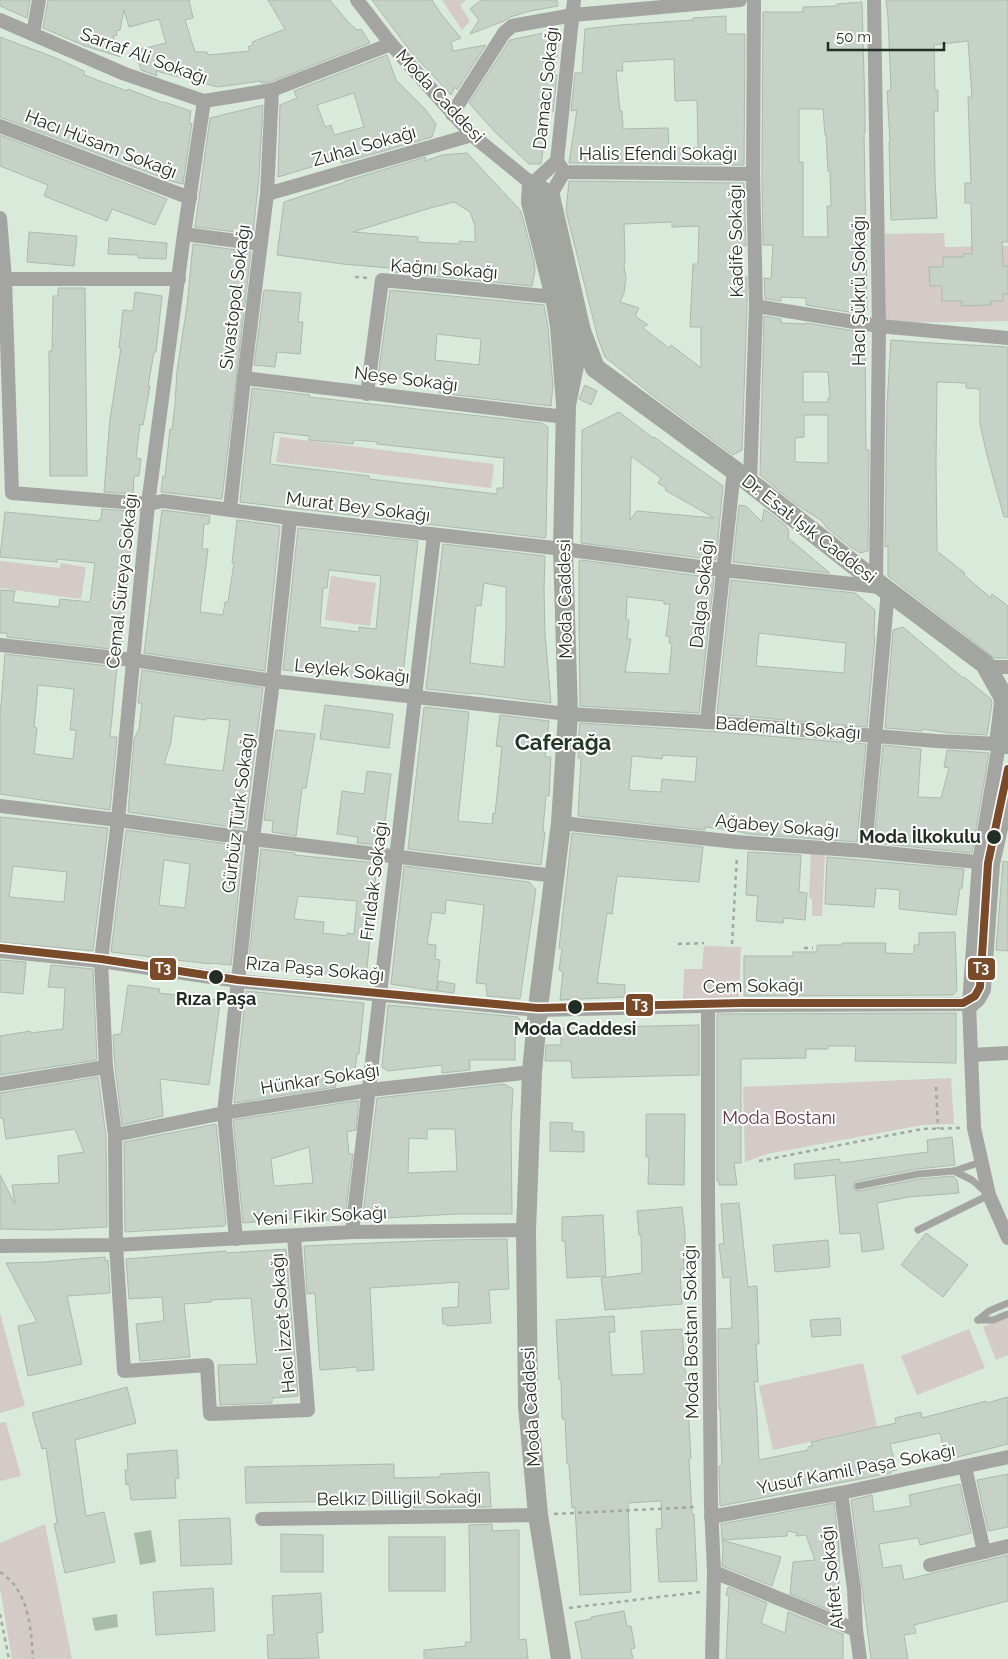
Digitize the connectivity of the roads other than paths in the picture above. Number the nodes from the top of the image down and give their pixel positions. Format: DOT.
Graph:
graph roads {
  1 [pos="39,0"];
  2 [pos="357,0"];
  3 [pos="574,0"];
  4 [pos="740,0"];
  5 [pos="754,0"];
  6 [pos="874,0"];
  7 [pos="700,1"];
  8 [pos="573,15"];
  9 [pos="0,20"];
  10 [pos="33,34"];
  11 [pos="391,44"];
  12 [pos="272,90"];
  13 [pos="204,101"];
  14 [pos="452,114"];
  15 [pos="0,126"];
  16 [pos="472,135"];
  17 [pos="560,166"];
  18 [pos="753,174"];
  19 [pos="532,184"];
  20 [pos="267,194"];
  21 [pos="550,196"];
  22 [pos="190,198"];
  23 [pos="0,218"];
  24 [pos="184,234"];
  25 [pos="260,244"];
  26 [pos="5,279"];
  27 [pos="179,279"];
  28 [pos="555,297"];
  29 [pos="756,306"];
  30 [pos="879,326"];
  31 [pos="581,331"];
  32 [pos="1008,338"];
  33 [pos="244,378"];
  34 [pos="368,394"];
  35 [pos="565,411"];
  36 [pos="734,470"];
  37 [pos="750,482"];
  38 [pos="148,504"];
  39 [pos="230,509"];
  40 [pos="290,518"];
  41 [pos="434,535"];
  42 [pos="563,549"];
  43 [pos="723,570"];
  44 [pos="883,586"];
  45 [pos="0,645"];
  46 [pos="133,660"];
  47 [pos="1008,667"];
  48 [pos="988,668"];
  49 [pos="274,681"];
  50 [pos="414,696"];
  51 [pos="568,714"];
  52 [pos="707,722"];
  53 [pos="875,735"];
  54 [pos="1004,744"];
  55 [pos="1008,782"];
  56 [pos="0,806"];
  57 [pos="118,820"];
  58 [pos="561,823"];
  59 [pos="253,839"];
  60 [pos="865,851"];
  61 [pos="397,856"];
  62 [pos="985,863"];
  63 [pos="555,876"];
  64 [pos="0,950"];
  65 [pos="101,961"];
  66 [pos="238,981"];
  67 [pos="379,994"];
  68 [pos="969,1004"];
  69 [pos="708,1006"];
  70 [pos="538,1010"];
  71 [pos="1008,1053"];
  72 [pos="972,1055"];
  73 [pos="106,1067"];
  74 [pos="532,1072"];
  75 [pos="0,1084"];
  76 [pos="370,1090"];
  77 [pos="224,1113"];
  78 [pos="115,1135"];
  79 [pos="981,1162"];
  80 [pos="954,1171"];
  81 [pos="858,1186"];
  82 [pos="988,1195"];
  83 [pos="526,1230"];
  84 [pos="918,1230"];
  85 [pos="352,1232"];
  86 [pos="294,1236"];
  87 [pos="1008,1238"];
  88 [pos="236,1239"];
  89 [pos="116,1245"];
  90 [pos="0,1246"];
  91 [pos="1008,1303"];
  92 [pos="1008,1314"];
  93 [pos="1008,1457"];
  94 [pos="965,1466"];
  95 [pos="841,1493"];
  96 [pos="711,1512"];
  97 [pos="538,1515"];
  98 [pos="262,1519"];
  99 [pos="1008,1546"];
  100 [pos="984,1552"];
  101 [pos="930,1565"];
  102 [pos="714,1572"];
  103 [pos="856,1630"];
  104 [pos="561,1659"];
  105 [pos="712,1659"];
  106 [pos="860,1659"];
  1 -- 10 [label="street"];
  2 -- 11 [label="street, Moda Caddesi"];
  3 -- 8 [label="street, Damacı Sokağı"];
  4 -- 7 [label="street"];
  5 -- 18 [label="street, Kadife Sokağı"];
  6 -- 30 [label="street, Hacı Şükrü Sokağı"];
  7 -- 8 [label="street"];
  8 -- 14 [label="street"];
  8 -- 17 [label="street, Damacı Sokağı"];
  9 -- 10 [label="street, Sarraf Ali Sokağı"];
  10 -- 13 [label="street, Sarraf Ali Sokağı"];
  11 -- 12 [label="street, Sarraf Ali Sokağı"];
  11 -- 14 [label="street, Moda Caddesi"];
  12 -- 13 [label="street, Sarraf Ali Sokağı"];
  12 -- 20 [label="street, Sivastopol Sokağı"];
  13 -- 22 [label="street, Cemal Süreya Sokağı"];
  14 -- 16 [label="street, Moda Caddesi"];
  15 -- 22 [label="street, Hacı Hüsam Sokağı"];
  16 -- 19 [label="street, Moda Caddesi"];
  16 -- 20 [label="street, Zuhal Sokağı"];
  17 -- 18 [label="street, Halis Efendi Sokağı"];
  17 -- 19 [label="street, Damacı Sokağı"];
  17 -- 21 [label="street, Halis Efendi Sokağı"];
  18 -- 29 [label="street, Kadife Sokağı"];
  19 -- 21 [label="street, Moda Caddesi"];
  19 -- 28 [label="street, Moda Caddesi"];
  20 -- 25 [label="street, Sivastopol Sokağı"];
  21 -- 31 [label="street, Moda Caddesi"];
  22 -- 24 [label="street, Cemal Süreya Sokağı"];
  23 -- 26 [label="street"];
  24 -- 25 [label="street"];
  24 -- 27 [label="street, Cemal Süreya Sokağı"];
  25 -- 33 [label="street, Sivastopol Sokağı"];
  26 -- 27 [label="street"];
  26 -- 38 [label="street, Murat Bey Sokağı"];
  27 -- 38 [label="street, Cemal Süreya Sokağı"];
  28 -- 34 [label="street, Kağnı Sokağı"];
  28 -- 35 [label="street, Moda Caddesi"];
  29 -- 30 [label="street"];
  29 -- 37 [label="street, Kadife Sokağı"];
  30 -- 32 [label="street"];
  30 -- 44 [label="street, Hacı Şükrü Sokağı"];
  31 -- 35 [label="street, Moda Caddesi"];
  31 -- 36 [label="street, Dr. Esat Işık Caddesi"];
  33 -- 34 [label="street, Neşe Sokağı"];
  33 -- 39 [label="street, Sivastopol Sokağı"];
  34 -- 35 [label="street, Neşe Sokağı"];
  35 -- 42 [label="street, Moda Caddesi"];
  36 -- 37 [label="street, Dr. Esat Işık Caddesi"];
  36 -- 43 [label="street, Dalga Sokağı"];
  37 -- 44 [label="street, Dr. Esat Işık Caddesi"];
  38 -- 39 [label="street, Murat Bey Sokağı"];
  38 -- 46 [label="street, Cemal Süreya Sokağı"];
  39 -- 40 [label="street, Murat Bey Sokağı"];
  40 -- 41 [label="street, Murat Bey Sokağı"];
  40 -- 49 [label="street, Gürbüz Türk Sokağı"];
  41 -- 42 [label="street, Murat Bey Sokağı"];
  41 -- 50 [label="street, Fırıldak Sokağı"];
  42 -- 43 [label="street, Murat Bey Sokağı"];
  42 -- 51 [label="street, Moda Caddesi"];
  43 -- 44 [label="street, Murat Bey Sokağı"];
  43 -- 52 [label="street, Dalga Sokağı"];
  44 -- 48 [label="street, Dr. Esat Işık Caddesi"];
  44 -- 53 [label="street, Hacı Şükrü Sokağı"];
  45 -- 46 [label="street, Leylek Sokağı"];
  46 -- 49 [label="street, Leylek Sokağı"];
  46 -- 57 [label="street, Cemal Süreya Sokağı"];
  47 -- 48 [label="street"];
  48 -- 54 [label="street, Dr. Esat Işık Caddesi"];
  49 -- 50 [label="street, Leylek Sokağı"];
  49 -- 59 [label="street, Gürbüz Türk Sokağı"];
  50 -- 51 [label="street, Leylek Sokağı"];
  50 -- 61 [label="street, Fırıldak Sokağı"];
  51 -- 52 [label="street, Bademaltı Sokağı"];
  51 -- 58 [label="street, Moda Caddesi"];
  52 -- 53 [label="street, Bademaltı Sokağı"];
  53 -- 54 [label="street, Bademaltı Sokağı"];
  53 -- 60 [label="street, Hacı Şükrü Sokağı"];
  54 -- 62 [label="street"];
  55 -- 62 [label="street"];
  56 -- 57 [label="street"];
  57 -- 59 [label="street"];
  57 -- 65 [label="street, Cemal Süreya Sokağı"];
  58 -- 60 [label="street, Ağabey Sokağı"];
  58 -- 63 [label="street, Moda Caddesi"];
  59 -- 61 [label="street"];
  59 -- 66 [label="street, Gürbüz Türk Sokağı"];
  60 -- 62 [label="street, Ağabey Sokağı"];
  61 -- 63 [label="street"];
  61 -- 67 [label="street, Fırıldak Sokağı"];
  62 -- 68 [label="street"];
  63 -- 70 [label="street, Moda Caddesi"];
  64 -- 65 [label="street, Rıza Paşa Sokağı"];
  65 -- 66 [label="street, Rıza Paşa Sokağı"];
  65 -- 73 [label="street, Cemal Süreya Sokağı"];
  66 -- 67 [label="street, Rıza Paşa Sokağı"];
  66 -- 77 [label="street, Gürbüz Türk Sokağı"];
  67 -- 70 [label="street, Rıza Paşa Sokağı"];
  67 -- 76 [label="street, Fırıldak Sokağı"];
  68 -- 69 [label="street, Cem Sokağı"];
  68 -- 72 [label="street"];
  69 -- 70 [label="street, Cem Sokağı"];
  69 -- 96 [label="street, Moda Bostanı Sokağı"];
  70 -- 74 [label="street, Moda Caddesi"];
  71 -- 72 [label="street"];
  72 -- 79 [label="street"];
  73 -- 75 [label="street"];
  73 -- 78 [label="street, Cemal Süreya Sokağı"];
  74 -- 76 [label="street, Hünkar Sokağı"];
  74 -- 83 [label="street, Moda Caddesi"];
  76 -- 77 [label="street, Hünkar Sokağı"];
  76 -- 85 [label="street, Fırıldak Sokağı"];
  77 -- 78 [label="street, Hünkar Sokağı"];
  77 -- 88 [label="street, Gürbüz Türk Sokağı"];
  78 -- 89 [label="street, Cemal Süreya Sokağı"];
  79 -- 80 [label="lane"];
  79 -- 82 [label="street"];
  80 -- 81 [label="lane"];
  80 -- 82 [label="lane"];
  82 -- 84 [label="lane"];
  82 -- 87 [label="street"];
  83 -- 85 [label="street, Yeni Fikir Sokağı"];
  83 -- 97 [label="street, Moda Caddesi"];
  85 -- 86 [label="street, Yeni Fikir Sokağı"];
  86 -- 88 [label="street, Yeni Fikir Sokağı"];
  86 -- 89 [label="street, Hacı İzzet Sokağı"];
  88 -- 89 [label="street, Yeni Fikir Sokağı"];
  89 -- 90 [label="street, Yeni Fikir Sokağı"];
  91 -- 92 [label="lane"];
  93 -- 94 [label="street, Yusuf Kamil Paşa Sokağı"];
  94 -- 95 [label="street, Yusuf Kamil Paşa Sokağı"];
  94 -- 100 [label="street"];
  95 -- 96 [label="street, Yusuf Kamil Paşa Sokağı"];
  95 -- 103 [label="street, Atıfet Sokağı"];
  96 -- 102 [label="street, Moda Bostanı Sokağı"];
  97 -- 98 [label="street, Belkız Dilligil Sokağı"];
  97 -- 104 [label="street, Moda Caddesi"];
  99 -- 100 [label="street"];
  100 -- 101 [label="street"];
  102 -- 103 [label="street"];
  102 -- 105 [label="street, Moda Bostanı Sokağı"];
  103 -- 106 [label="street, Atıfet Sokağı"];
}
